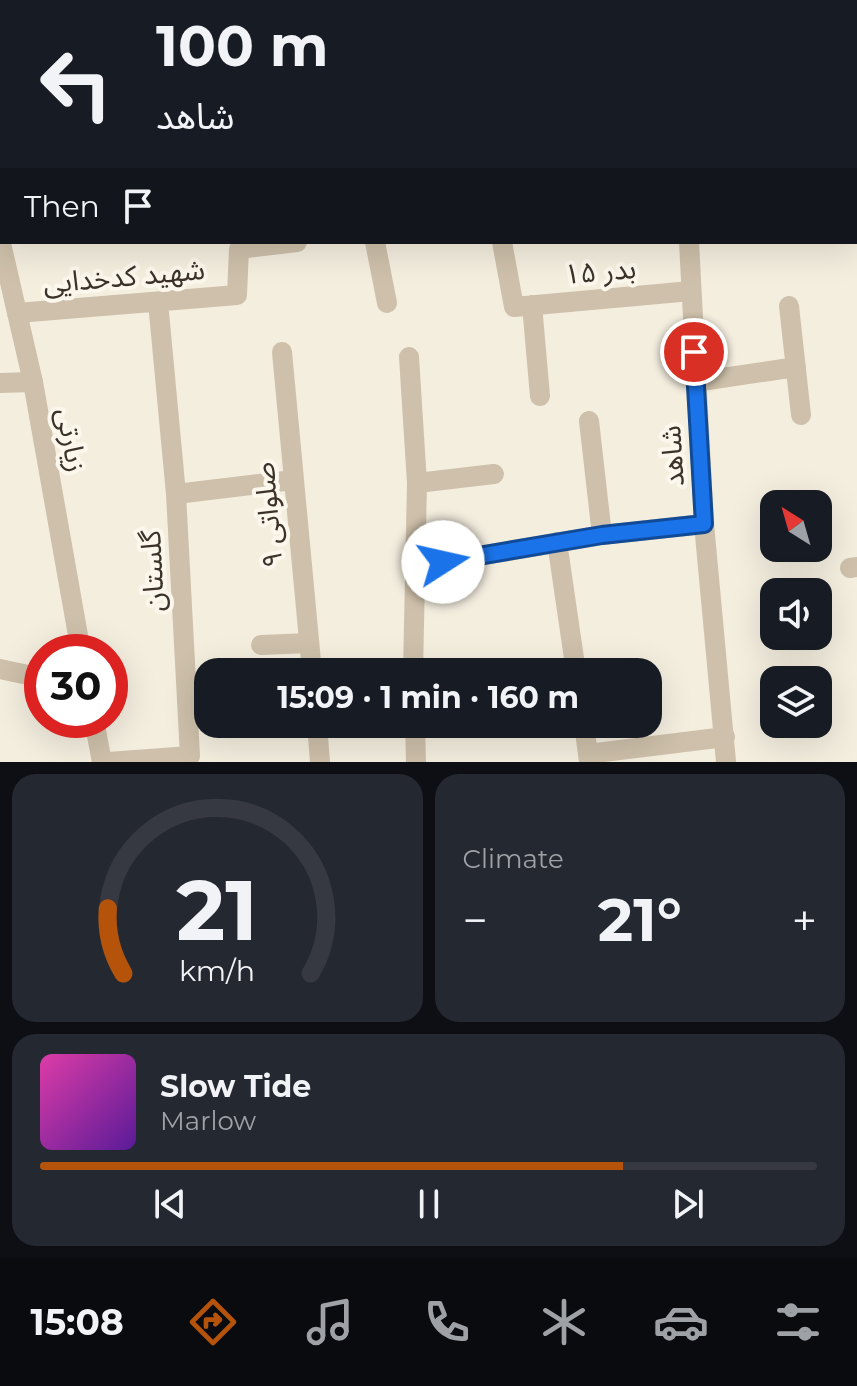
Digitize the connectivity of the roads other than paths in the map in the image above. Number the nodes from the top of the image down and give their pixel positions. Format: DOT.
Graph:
graph roads {
  1 [pos="1,244"];
  2 [pos="280,244"];
  3 [pos="375,244"];
  4 [pos="503,244"];
  5 [pos="689,244"];
  6 [pos="691,291"];
  7 [pos="158,302"];
  8 [pos="387,303"];
  9 [pos="523,306"];
  10 [pos="789,306"];
  11 [pos="17,313"];
  12 [pos="282,352"];
  13 [pos="409,357"];
  14 [pos="796,367"];
  15 [pos="33,382"];
  16 [pos="695,382"];
  17 [pos="0,383"];
  18 [pos="540,396"];
  19 [pos="801,415"];
  20 [pos="589,421"];
  21 [pos="494,474"];
  22 [pos="293,480"];
  23 [pos="417,483"];
  24 [pos="176,494"];
  25 [pos="704,524"];
  26 [pos="602,535"];
  27 [pos="557,542"];
  28 [pos="414,567"];
  29 [pos="78,634"];
  30 [pos="309,643"];
  31 [pos="261,645"];
  32 [pos="311,658"];
  33 [pos="413,658"];
  34 [pos="574,658"];
  35 [pos="0,669"];
  36 [pos="24,674"];
  37 [pos="725,737"];
  38 [pos="99,738"];
  39 [pos="318,738"];
  40 [pos="415,738"];
  41 [pos="586,738"];
  42 [pos="589,758"];
  43 [pos="105,762"];
  44 [pos="320,762"];
  45 [pos="416,762"];
  46 [pos="726,762"];
  1 -- 11 [label="street, زیارتی"];
  2 -- 7 [label="street, شهید کدخدایی"];
  3 -- 8 [label="street"];
  4 -- 9 [label="street"];
  5 -- 6 [label="street, شاهد"];
  6 -- 9 [label="street, بدر ۱۵"];
  6 -- 16 [label="street, شاهد"];
  7 -- 11 [label="street, شهید کدخدایی"];
  7 -- 24 [label="street, گلستان"];
  9 -- 18 [label="street"];
  10 -- 14 [label="street"];
  11 -- 15 [label="street, زیارتی"];
  12 -- 22 [label="street, صلواتی ۹"];
  13 -- 23 [label="street"];
  14 -- 16 [label="street"];
  14 -- 19 [label="street"];
  15 -- 17 [label="street"];
  15 -- 29 [label="street, زیارتی"];
  16 -- 25 [label="street, شاهد"];
  20 -- 26 [label="street"];
  21 -- 23 [label="street"];
  22 -- 24 [label="street"];
  22 -- 30 [label="street, صلواتی ۹"];
  23 -- 28 [label="street"];
  24 -- 43 [label="street, گلستان"];
  25 -- 26 [label="street"];
  25 -- 37 [label="street, شاهد"];
  26 -- 27 [label="street"];
  27 -- 28 [label="street"];
  27 -- 34 [label="street"];
  28 -- 33 [label="street"];
  30 -- 31 [label="street"];
  30 -- 32 [label="street, صلواتی ۹"];
  35 -- 36 [label="street"];
  37 -- 42 [label="street"];
  37 -- 46 [label="street, شاهد"];
  38 -- 43 [label="street"];
  39 -- 44 [label="street"];
  40 -- 45 [label="street"];
  41 -- 42 [label="street"];
}
